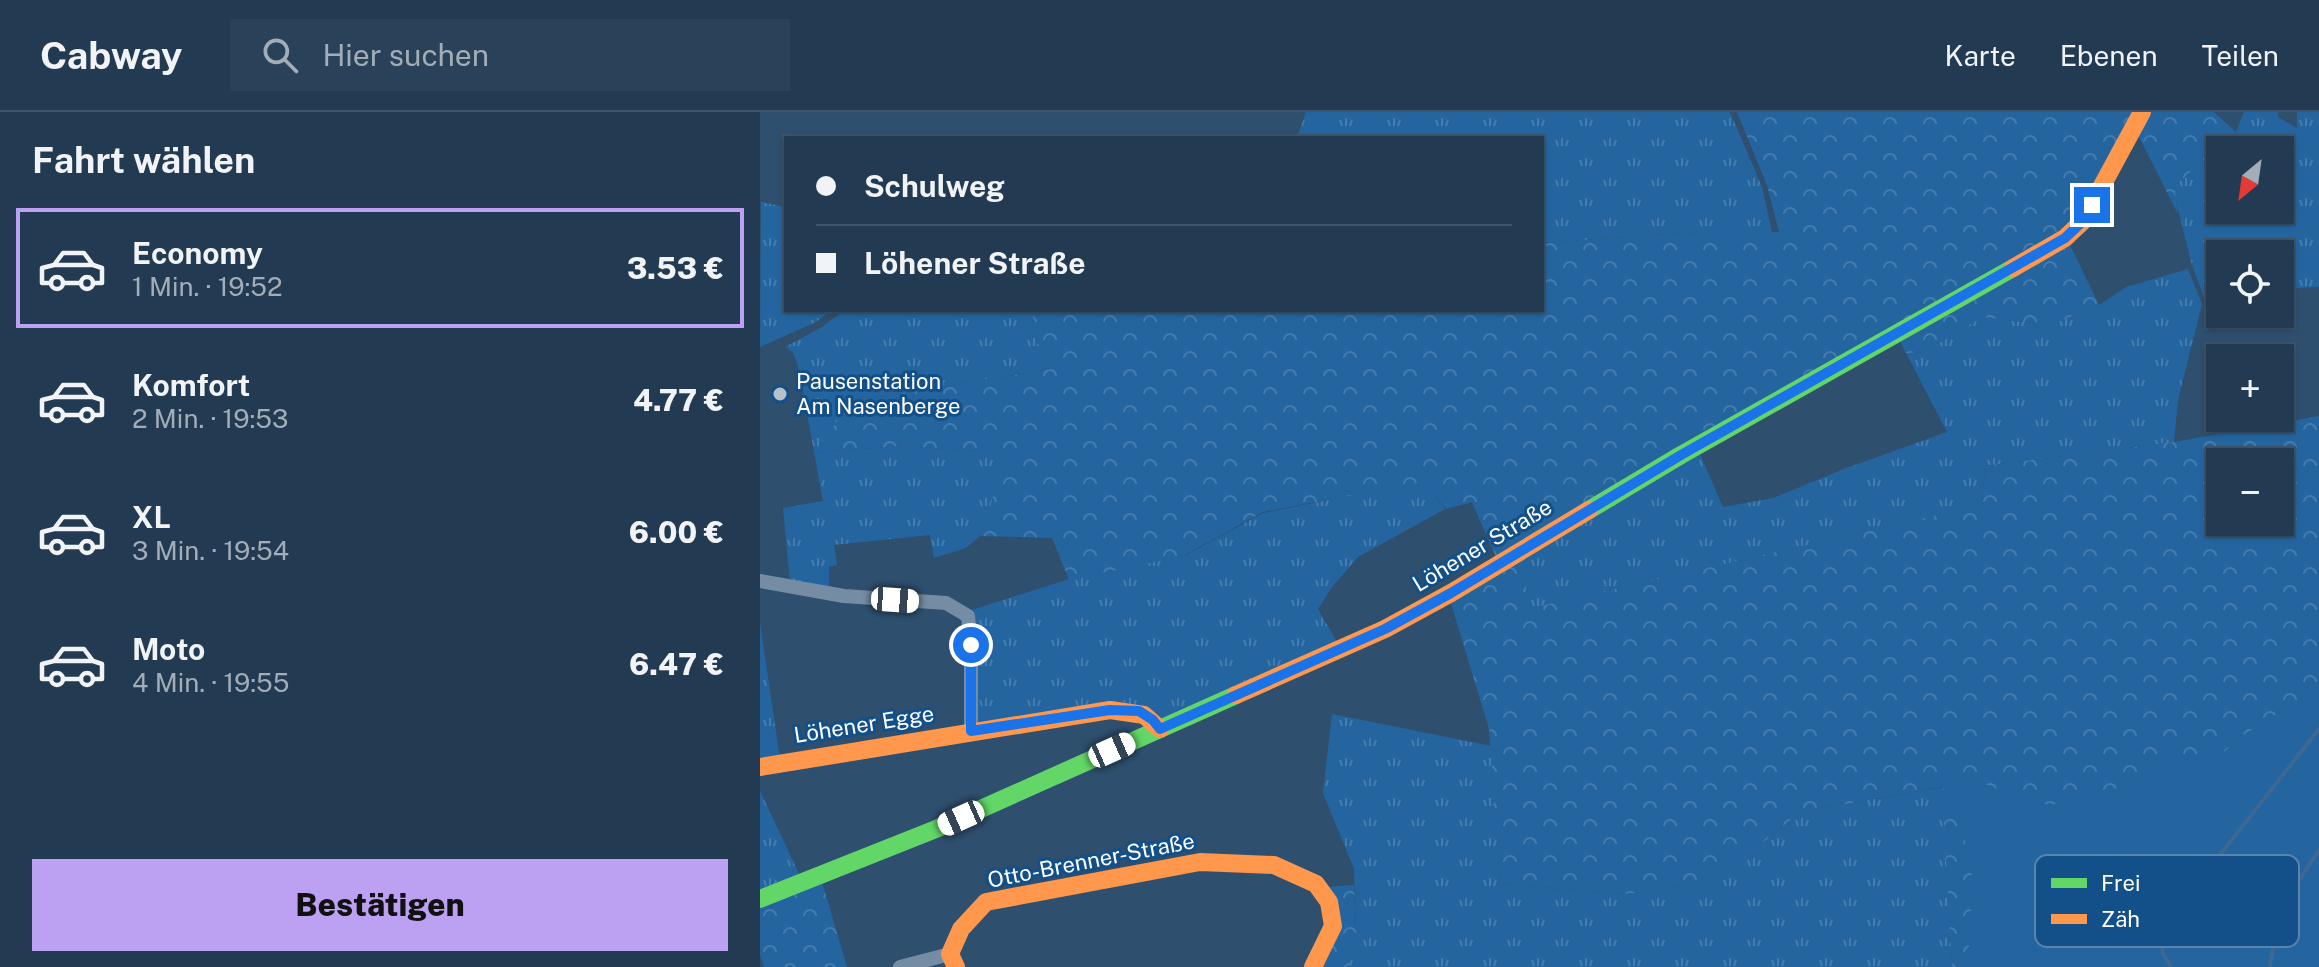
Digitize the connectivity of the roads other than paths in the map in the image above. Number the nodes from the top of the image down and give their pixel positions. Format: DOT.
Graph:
graph roads {
  1 [pos="2142,112"];
  2 [pos="760,581"];
  3 [pos="1160,729"];
  4 [pos="971,731"];
  5 [pos="760,767"];
  6 [pos="760,899"];
  7 [pos="953,960"];
  8 [pos="900,967"];
  9 [pos="1313,967"];
  1 -- 3 [label="street, Löhener Straße"];
  2 -- 4 [label="street"];
  3 -- 4 [label="street, Löhener Egge"];
  3 -- 6 [label="street, Löhener Straße"];
  4 -- 5 [label="street, Löhener Egge"];
  7 -- 8 [label="street, Otto-Brenner-Straße"];
  7 -- 9 [label="street, Otto-Brenner-Straße"];
}
